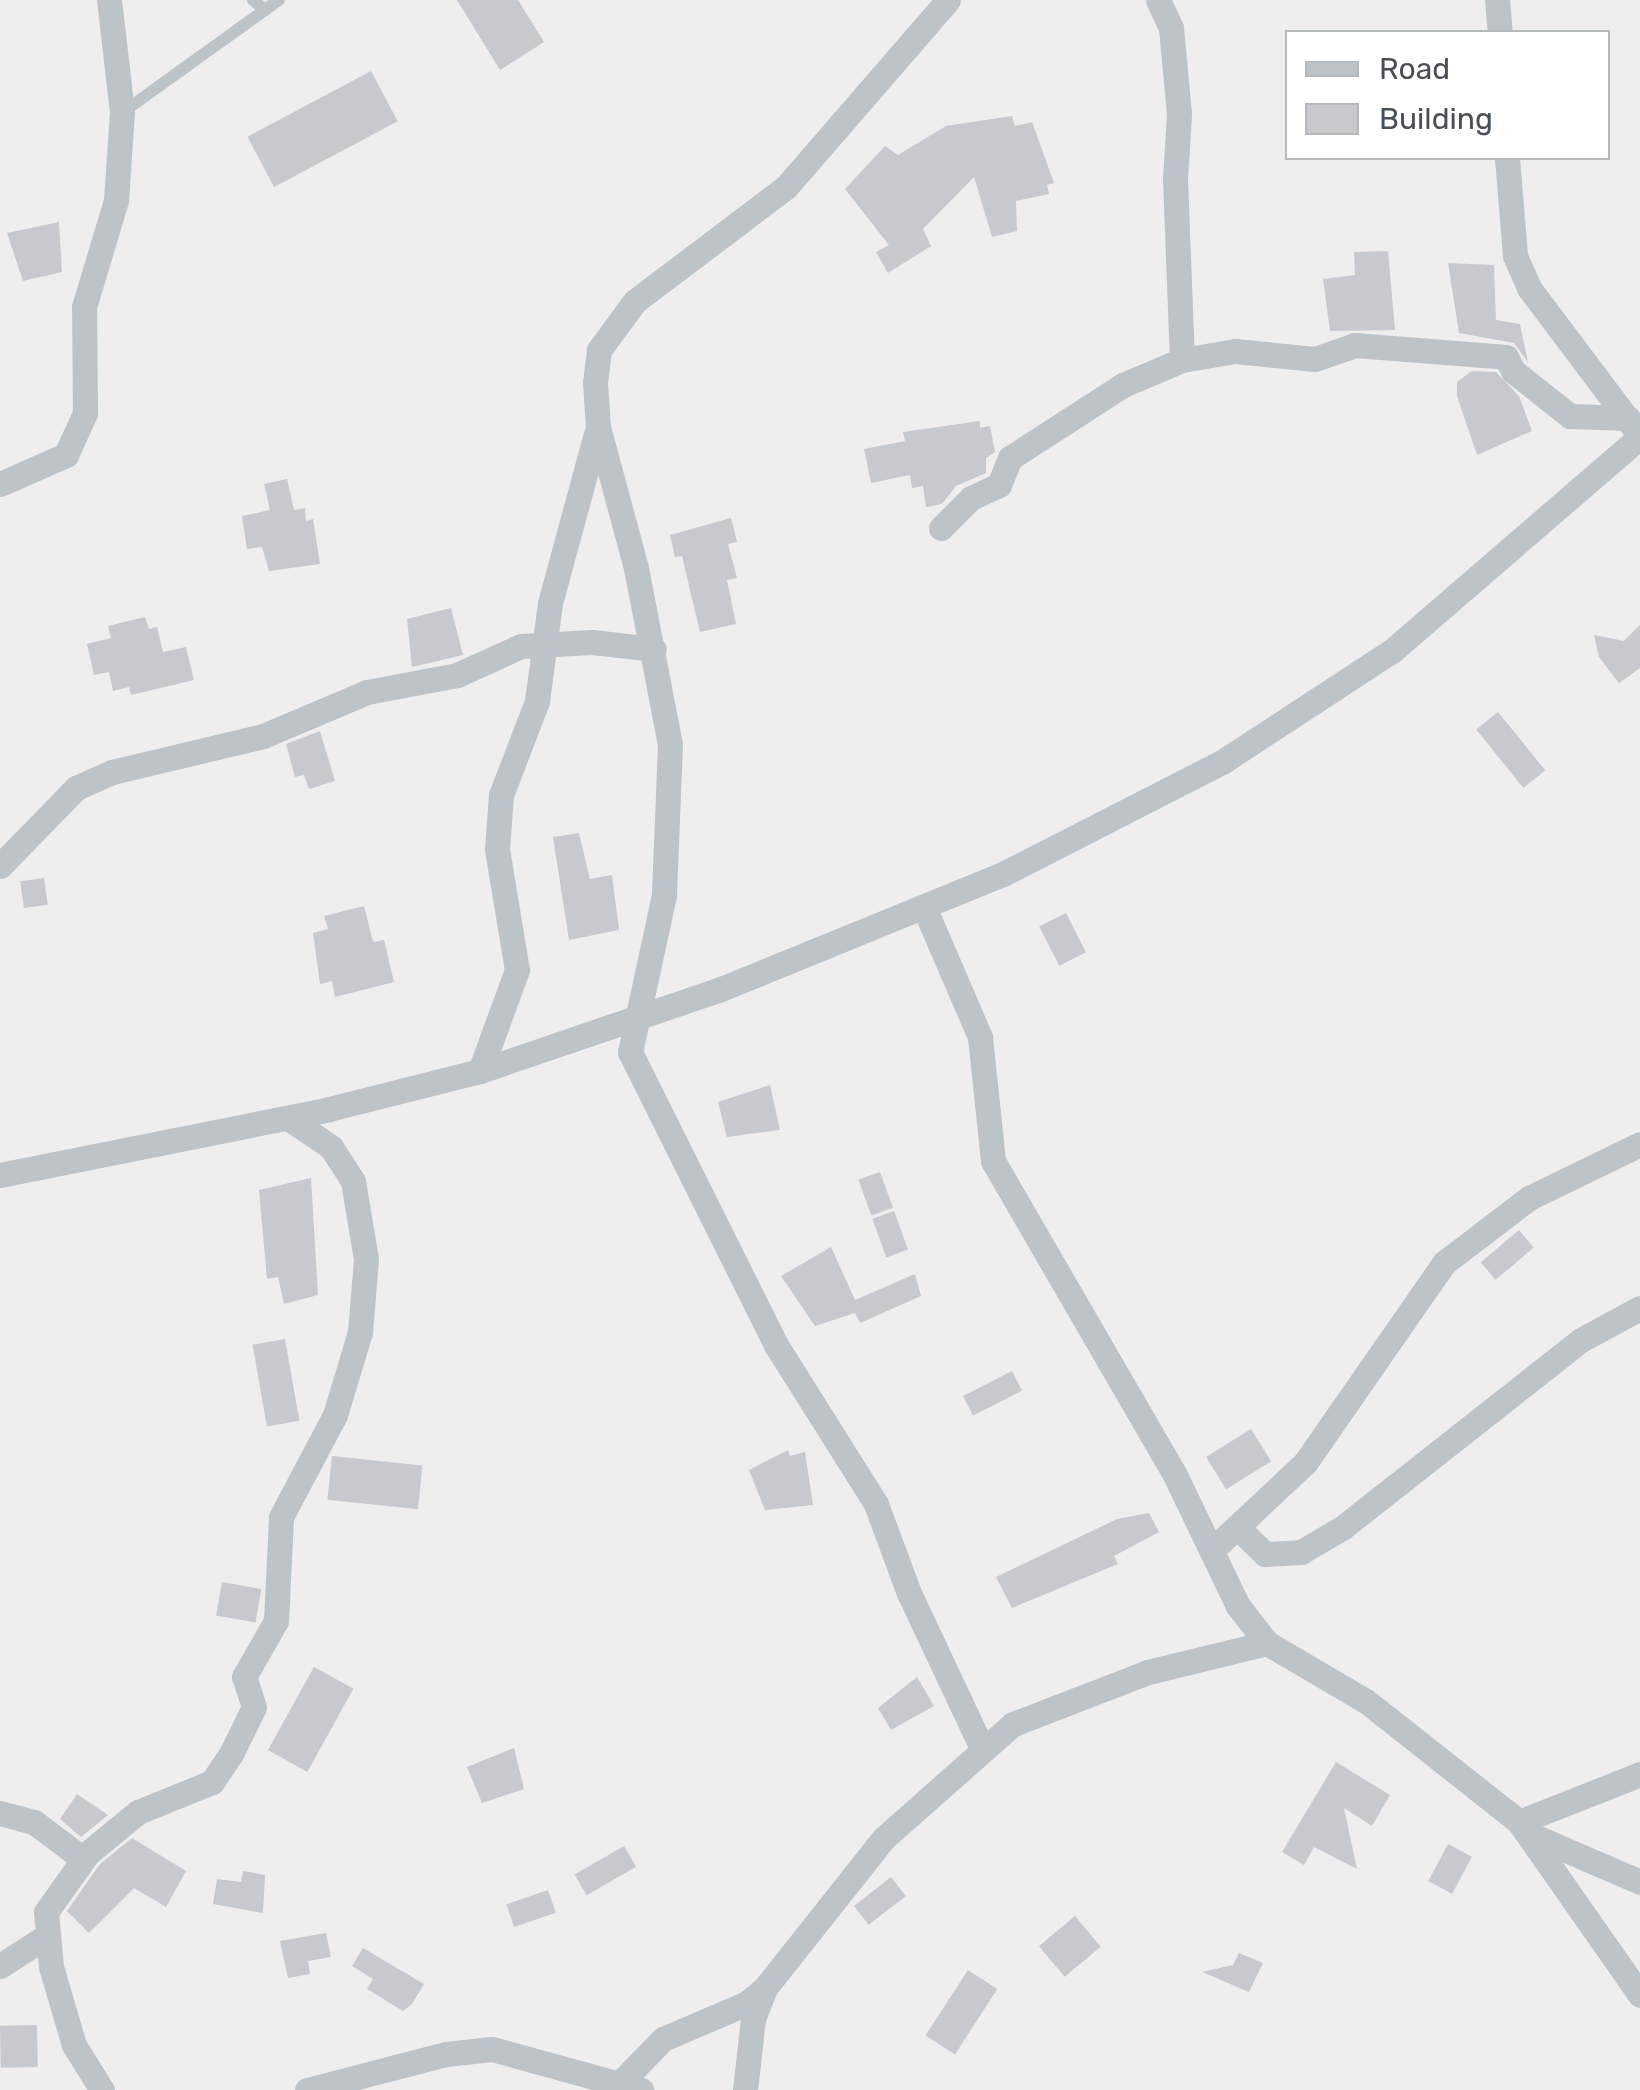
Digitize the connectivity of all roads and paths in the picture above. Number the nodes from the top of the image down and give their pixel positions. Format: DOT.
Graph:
graph roads {
  1 [pos="108,0"];
  2 [pos="253,0"];
  3 [pos="279,0"];
  4 [pos="948,0"];
  5 [pos="1158,0"];
  6 [pos="1497,0"];
  7 [pos="265,10"];
  8 [pos="1500,30"];
  9 [pos="122,112"];
  10 [pos="1508,160"];
  11 [pos="1182,360"];
  12 [pos="598,427"];
  13 [pos="1636,431"];
  14 [pos="0,484"];
  15 [pos="942,528"];
  16 [pos="543,645"];
  17 [pos="654,649"];
  18 [pos="0,866"];
  19 [pos="924,907"];
  20 [pos="642,1017"];
  21 [pos="480,1071"];
  22 [pos="288,1118"];
  23 [pos="1640,1144"];
  24 [pos="0,1174"];
  25 [pos="1640,1308"];
  26 [pos="1237,1527"];
  27 [pos="1212,1550"];
  28 [pos="1267,1643"];
  29 [pos="982,1748"];
  30 [pos="1640,1774"];
  31 [pos="0,1813"];
  32 [pos="1525,1828"];
  33 [pos="83,1859"];
  34 [pos="1640,1882"];
  35 [pos="45,1937"];
  36 [pos="0,1966"];
  37 [pos="764,1988"];
  38 [pos="1640,1995"];
  39 [pos="631,2086"];
  40 [pos="102,2090"];
  41 [pos="307,2090"];
  42 [pos="745,2090"];
  1 -- 9 [label="street"];
  2 -- 7 [label="lane"];
  3 -- 7 [label="lane"];
  4 -- 12 [label="street"];
  5 -- 11 [label="street"];
  6 -- 8 [label="street"];
  7 -- 9 [label="lane"];
  9 -- 14 [label="street"];
  10 -- 13 [label="street"];
  11 -- 13 [label="street"];
  11 -- 15 [label="street"];
  12 -- 16 [label="street"];
  12 -- 17 [label="street"];
  13 -- 19 [label="street"];
  16 -- 17 [label="street"];
  16 -- 18 [label="street"];
  16 -- 21 [label="street"];
  17 -- 20 [label="street"];
  19 -- 20 [label="street"];
  19 -- 27 [label="street"];
  20 -- 21 [label="street"];
  20 -- 29 [label="street"];
  21 -- 22 [label="street"];
  22 -- 24 [label="street"];
  22 -- 33 [label="street"];
  23 -- 26 [label="street"];
  25 -- 26 [label="street"];
  26 -- 27 [label="street"];
  27 -- 28 [label="street"];
  28 -- 29 [label="street"];
  28 -- 32 [label="street"];
  29 -- 37 [label="street"];
  30 -- 32 [label="street"];
  31 -- 33 [label="street"];
  32 -- 34 [label="street"];
  32 -- 38 [label="street"];
  33 -- 35 [label="street"];
  35 -- 36 [label="street"];
  35 -- 40 [label="street"];
  37 -- 39 [label="street"];
  37 -- 42 [label="street"];
  39 -- 41 [label="street"];
}
